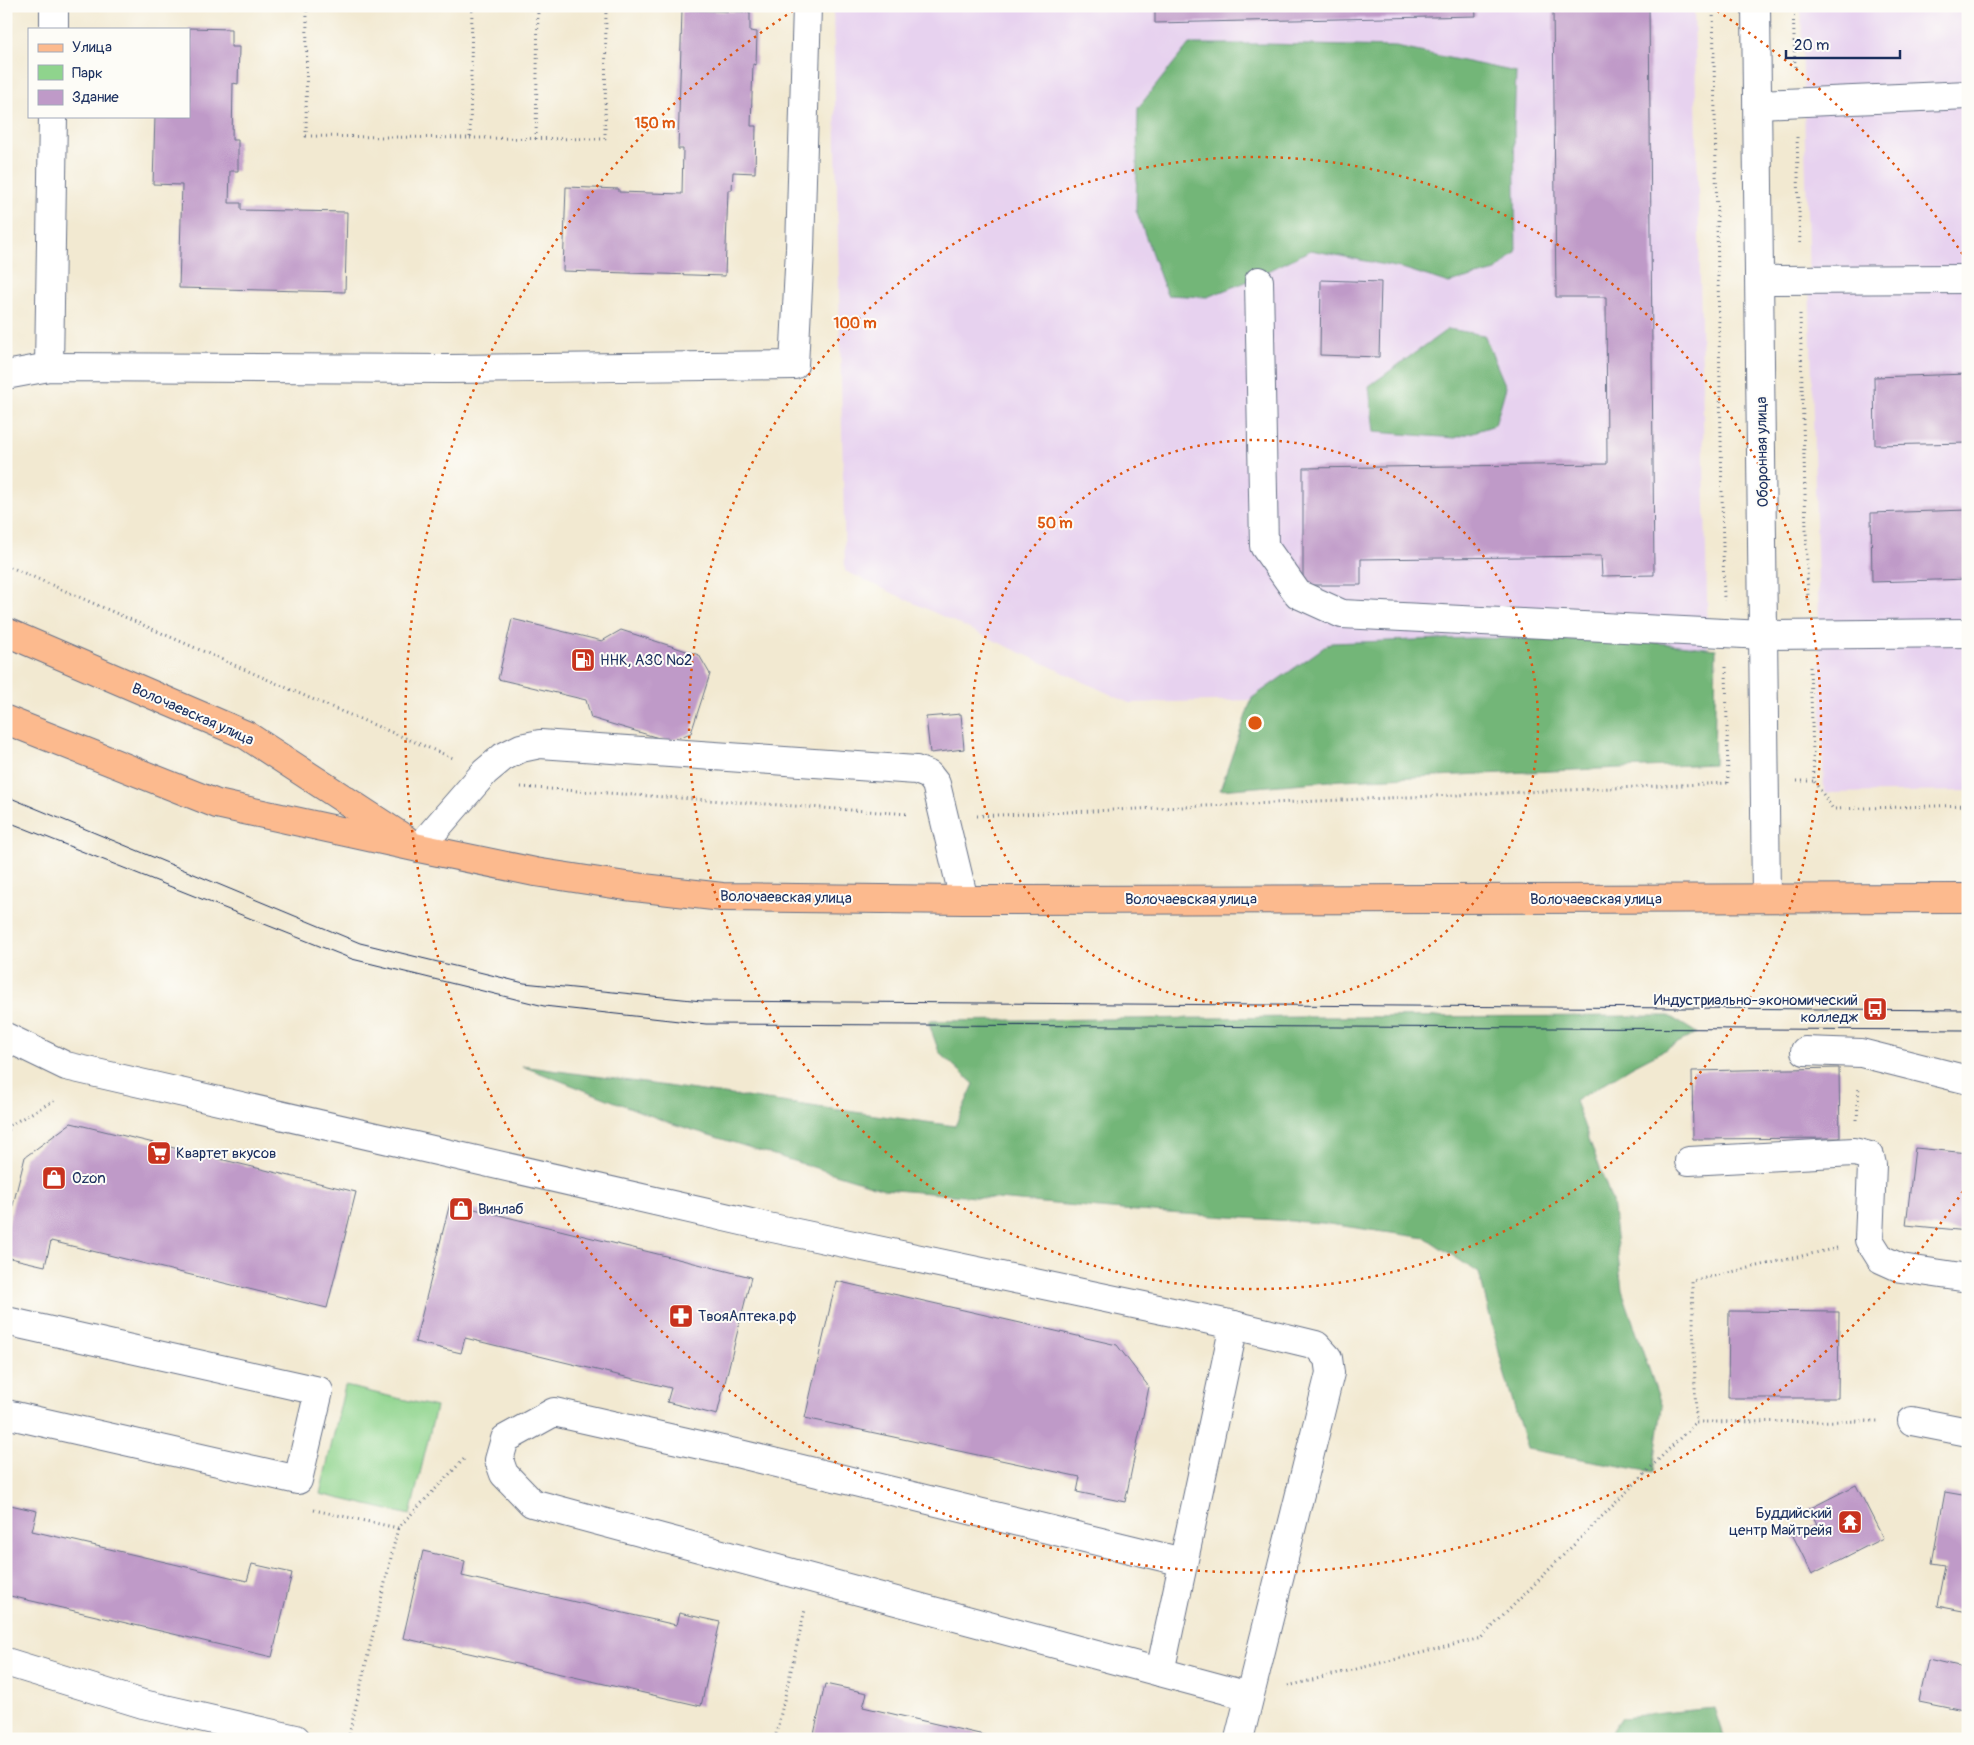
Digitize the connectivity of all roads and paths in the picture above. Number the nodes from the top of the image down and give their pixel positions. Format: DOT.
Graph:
graph roads {
  1 [pos="54,6"];
  2 [pos="308,6"];
  3 [pos="472,6"];
  4 [pos="538,6"];
  5 [pos="606,6"];
  6 [pos="807,6"];
  7 [pos="1756,6"];
  8 [pos="1793,6"];
  9 [pos="54,28"];
  10 [pos="1968,95"];
  11 [pos="1796,102"];
  12 [pos="1758,104"];
  13 [pos="53,118"];
  14 [pos="470,138"];
  15 [pos="536,139"];
  16 [pos="1968,279"];
  17 [pos="1760,280"];
  18 [pos="1801,280"];
  19 [pos="1259,281"];
  20 [pos="49,368"];
  21 [pos="6,375"];
  22 [pos="6,565"];
  23 [pos="6,632"];
  24 [pos="1968,633"];
  25 [pos="1764,635"];
  26 [pos="1810,635"];
  27 [pos="6,720"];
  28 [pos="485,772"];
  29 [pos="1728,783"];
  30 [pos="1968,805"];
  31 [pos="943,816"];
  32 [pos="419,848"];
  33 [pos="1766,898"];
  34 [pos="1968,898"];
  35 [pos="964,900"];
  36 [pos="6,1037"];
  37 [pos="1805,1051"];
  38 [pos="1861,1053"];
  39 [pos="66,1066"];
  40 [pos="1968,1080"];
  41 [pos="6,1140"];
  42 [pos="1854,1152"];
  43 [pos="1689,1161"];
  44 [pos="1869,1240"];
  45 [pos="1968,1278"];
  46 [pos="6,1321"];
  47 [pos="1234,1325"];
  48 [pos="6,1414"];
  49 [pos="1912,1421"];
  50 [pos="1696,1422"];
  51 [pos="1968,1432"];
  52 [pos="466,1458"];
  53 [pos="298,1480"];
  54 [pos="398,1528"];
  55 [pos="1183,1562"];
  56 [pos="821,1581"];
  57 [pos="6,1662"];
  58 [pos="1160,1672"];
  59 [pos="1249,1696"];
  60 [pos="296,1739"];
  61 [pos="348,1739"];
  62 [pos="775,1739"];
  63 [pos="1239,1739"];
  1 -- 9 [label="street"];
  2 -- 14 [label="path"];
  3 -- 14 [label="path"];
  4 -- 15 [label="path"];
  5 -- 15 [label="path"];
  6 -- 20 [label="street"];
  7 -- 12 [label="street, Оборонная улица"];
  8 -- 11 [label="path"];
  10 -- 11 [label="street"];
  11 -- 12 [label="street"];
  11 -- 18 [label="path"];
  12 -- 17 [label="street, Оборонная улица"];
  13 -- 20 [label="street"];
  14 -- 15 [label="path"];
  16 -- 18 [label="street"];
  17 -- 18 [label="street"];
  17 -- 25 [label="street, Оборонная улица"];
  18 -- 26 [label="path"];
  19 -- 25 [label="street"];
  20 -- 21 [label="street"];
  22 -- 28 [label="path"];
  23 -- 32 [label="main road, Волочаевская улица"];
  24 -- 26 [label="street"];
  25 -- 26 [label="street"];
  25 -- 33 [label="street, Оборонная улица"];
  26 -- 30 [label="path"];
  27 -- 32 [label="main road, Волочаевская улица"];
  28 -- 31 [label="path"];
  28 -- 31 [label="street"];
  28 -- 32 [label="street"];
  29 -- 31 [label="path"];
  31 -- 35 [label="street"];
  32 -- 35 [label="main road, Волочаевская улица"];
  33 -- 34 [label="main road, Волочаевская улица"];
  33 -- 35 [label="main road, Волочаевская улица"];
  36 -- 39 [label="street"];
  37 -- 38 [label="street"];
  38 -- 40 [label="street"];
  38 -- 42 [label="path"];
  39 -- 41 [label="path"];
  39 -- 47 [label="street"];
  42 -- 43 [label="street"];
  42 -- 44 [label="street"];
  44 -- 45 [label="street"];
  44 -- 50 [label="path"];
  46 -- 53 [label="street"];
  47 -- 55 [label="street"];
  47 -- 59 [label="street"];
  48 -- 53 [label="street"];
  49 -- 50 [label="path"];
  49 -- 51 [label="street"];
  50 -- 59 [label="path"];
  52 -- 54 [label="path"];
  53 -- 54 [label="path"];
  54 -- 61 [label="path"];
  55 -- 56 [label="street"];
  55 -- 58 [label="street"];
  56 -- 58 [label="street"];
  56 -- 62 [label="path"];
  57 -- 60 [label="street"];
  58 -- 59 [label="street"];
  59 -- 63 [label="street"];
}
